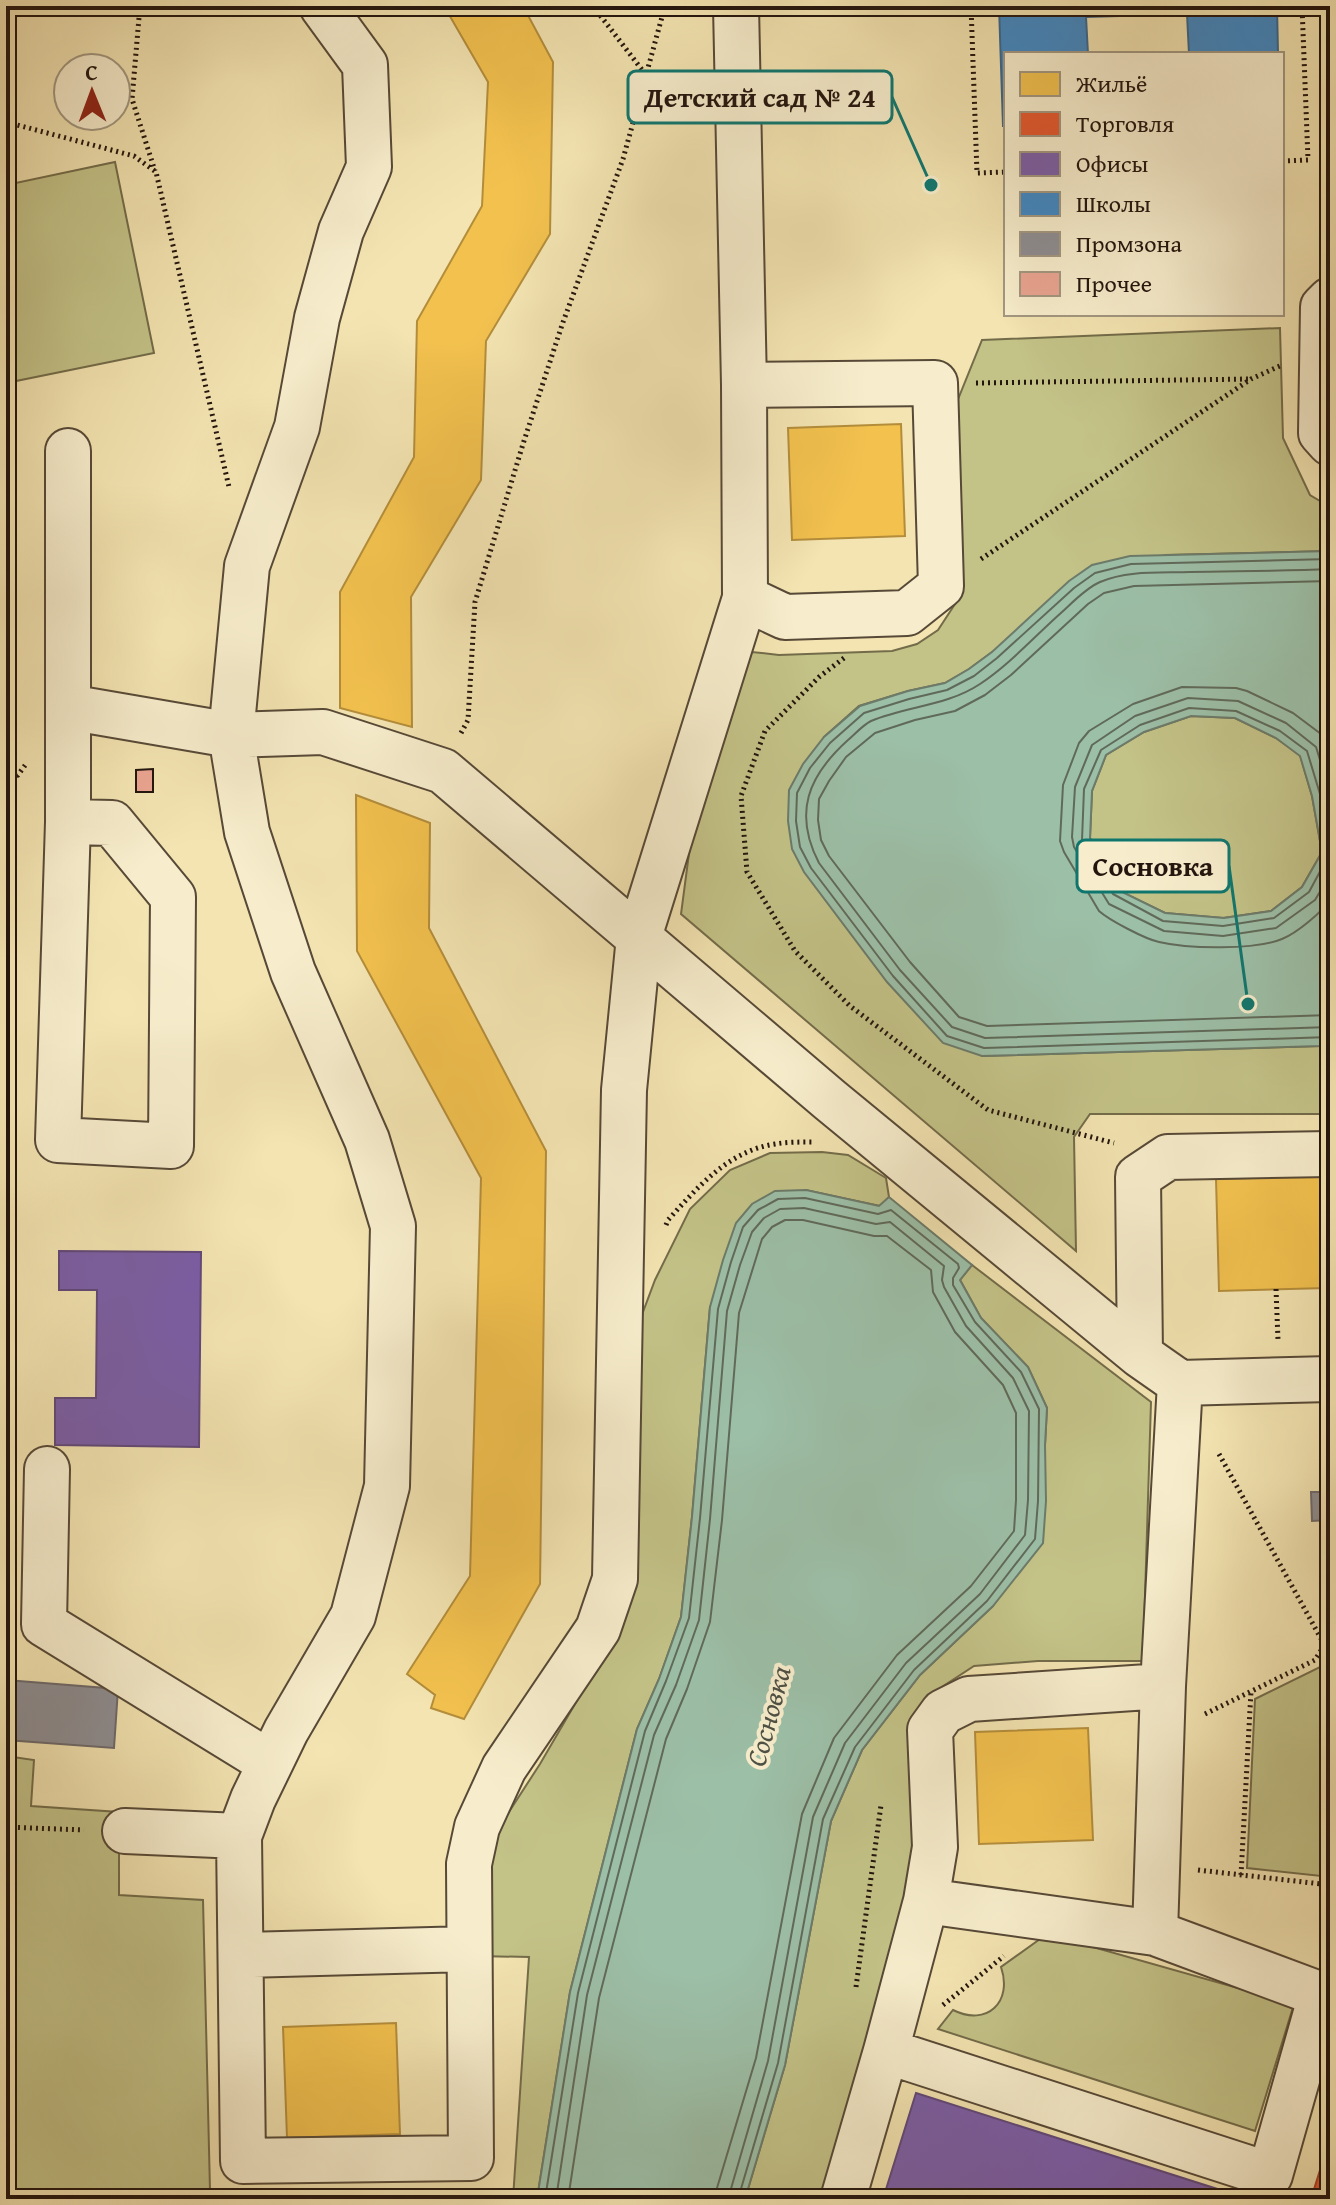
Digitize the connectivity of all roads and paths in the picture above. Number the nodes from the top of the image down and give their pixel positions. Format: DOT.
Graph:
graph roads {
  1 [pos="140,6"];
  2 [pos="322,6"];
  3 [pos="593,6"];
  4 [pos="665,6"];
  5 [pos="736,6"];
  6 [pos="971,6"];
  7 [pos="1302,6"];
  8 [pos="646,75"];
  9 [pos="6,122"];
  10 [pos="738,158"];
  11 [pos="1284,161"];
  12 [pos="156,172"];
  13 [pos="1004,172"];
  14 [pos="1330,300"];
  15 [pos="1283,364"];
  16 [pos="1251,379"];
  17 [pos="935,383"];
  18 [pos="744,385"];
  19 [pos="1330,443"];
  20 [pos="68,451"];
  21 [pos="229,490"];
  22 [pos="941,586"];
  23 [pos="745,598"];
  24 [pos="907,613"];
  25 [pos="68,707"];
  26 [pos="231,735"];
  27 [pos="443,771"];
  28 [pos="18,775"];
  29 [pos="6,782"];
  30 [pos="68,822"];
  31 [pos="639,937"];
  32 [pos="774,1144"];
  33 [pos="1330,1154"];
  34 [pos="1168,1157"];
  35 [pos="664,1232"];
  36 [pos="1140,1355"];
  37 [pos="1330,1379"];
  38 [pos="1180,1383"];
  39 [pos="1218,1452"];
  40 [pos="47,1469"];
  41 [pos="1327,1642"];
  42 [pos="1330,1655"];
  43 [pos="1163,1686"];
  44 [pos="1251,1691"];
  45 [pos="1161,1736"];
  46 [pos="270,1763"];
  47 [pos="881,1805"];
  48 [pos="6,1827"];
  49 [pos="125,1831"];
  50 [pos="239,1836"];
  51 [pos="1157,1865"];
  52 [pos="1241,1875"];
  53 [pos="1330,1886"];
  54 [pos="926,1901"];
  55 [pos="1052,1918"];
  56 [pos="1155,1933"];
  57 [pos="469,1949"];
  58 [pos="242,1955"];
  59 [pos="855,1995"];
  60 [pos="1325,1997"];
  61 [pos="886,2051"];
  62 [pos="843,2199"];
  1 -- 12 [label="path"];
  2 -- 26 [label="lane"];
  3 -- 8 [label="path"];
  4 -- 8 [label="path"];
  5 -- 10 [label="lane"];
  6 -- 13 [label="path"];
  7 -- 11 [label="path"];
  8 -- 10 [label="path"];
  8 -- 27 [label="path"];
  9 -- 12 [label="path"];
  10 -- 18 [label="lane"];
  12 -- 21 [label="path"];
  14 -- 19 [label="lane"];
  15 -- 16 [label="path"];
  16 -- 17 [label="path"];
  16 -- 22 [label="path"];
  17 -- 18 [label="lane"];
  17 -- 22 [label="lane"];
  18 -- 23 [label="lane"];
  20 -- 25 [label="lane"];
  22 -- 24 [label="lane"];
  23 -- 24 [label="lane"];
  23 -- 31 [label="lane"];
  24 -- 34 [label="path"];
  25 -- 26 [label="lane"];
  25 -- 30 [label="lane"];
  26 -- 27 [label="lane"];
  26 -- 46 [label="lane"];
  27 -- 31 [label="lane"];
  28 -- 29 [label="path"];
  30 -- 30 [label="lane"];
  31 -- 36 [label="lane"];
  31 -- 57 [label="lane"];
  32 -- 35 [label="path"];
  33 -- 34 [label="lane"];
  34 -- 36 [label="lane"];
  36 -- 38 [label="lane"];
  37 -- 38 [label="lane"];
  38 -- 43 [label="lane"];
  39 -- 41 [label="path"];
  40 -- 46 [label="lane"];
  41 -- 42 [label="path"];
  41 -- 44 [label="path"];
  43 -- 45 [label="lane"];
  43 -- 54 [label="lane"];
  44 -- 45 [label="path"];
  44 -- 52 [label="path"];
  45 -- 51 [label="lane"];
  46 -- 50 [label="lane"];
  47 -- 59 [label="path"];
  48 -- 49 [label="path"];
  49 -- 50 [label="lane"];
  50 -- 58 [label="lane"];
  51 -- 52 [label="path"];
  51 -- 56 [label="lane"];
  52 -- 53 [label="path"];
  54 -- 55 [label="lane"];
  54 -- 61 [label="lane"];
  55 -- 56 [label="lane"];
  55 -- 61 [label="path"];
  56 -- 60 [label="lane"];
  57 -- 58 [label="lane"];
  57 -- 58 [label="lane"];
  60 -- 61 [label="lane"];
  61 -- 62 [label="lane"];
}
